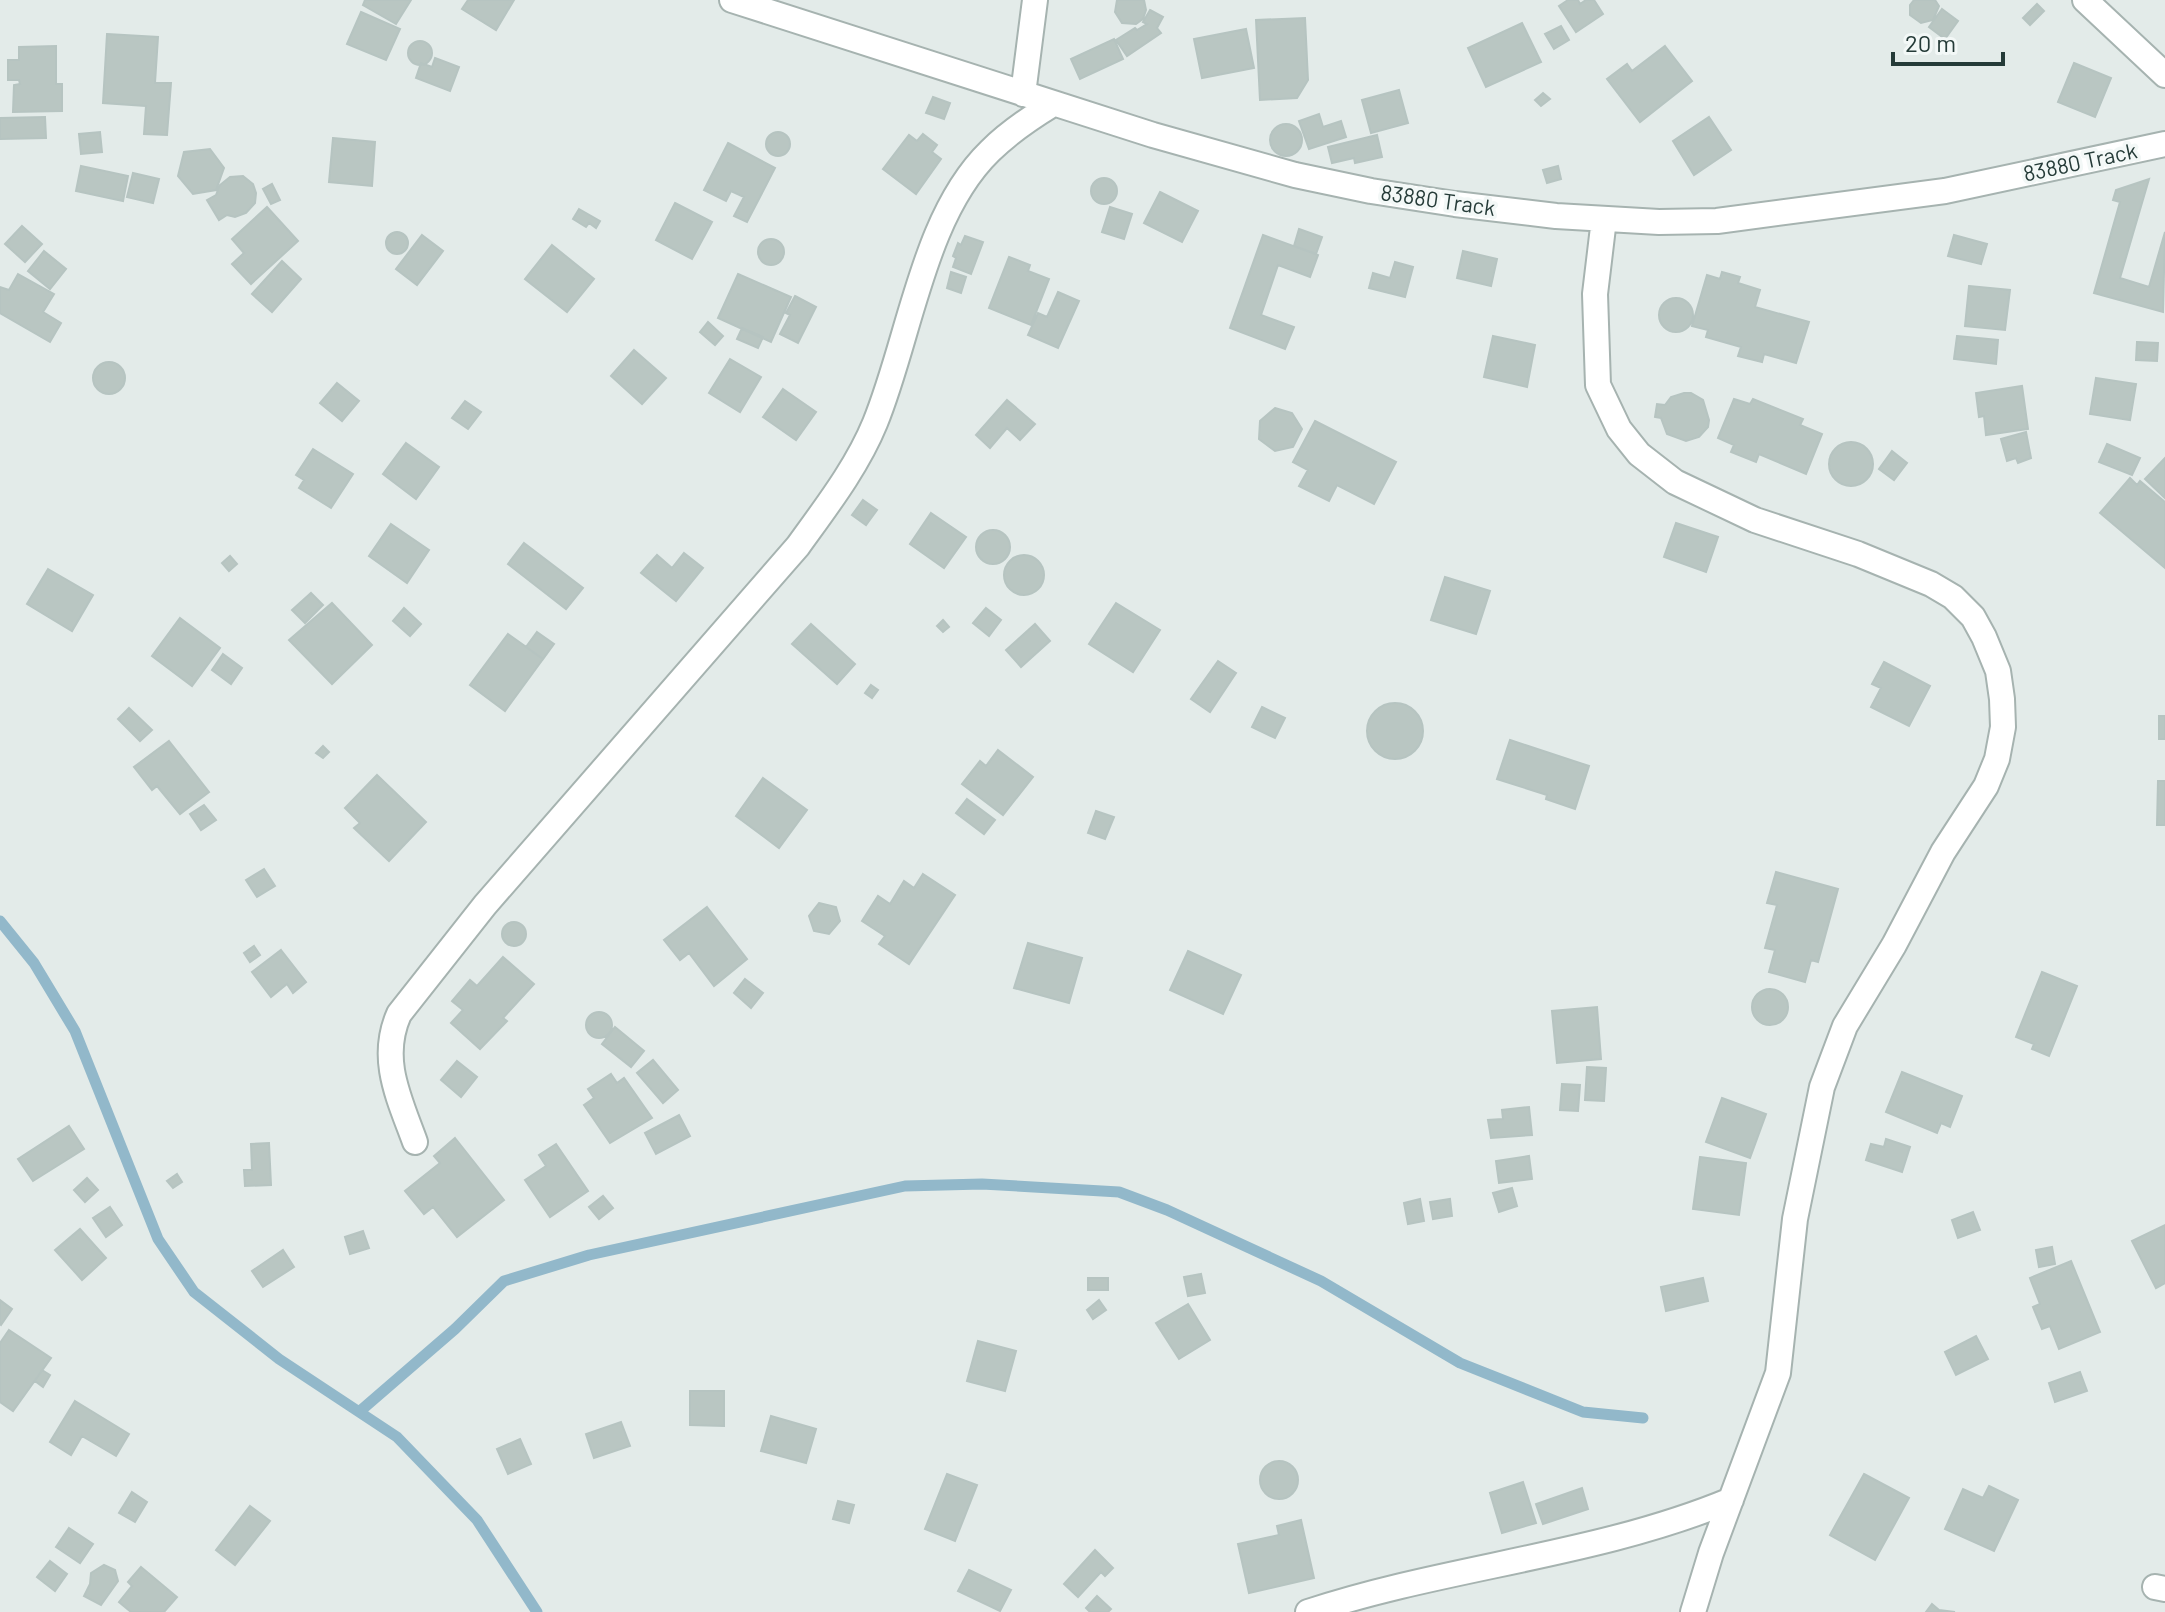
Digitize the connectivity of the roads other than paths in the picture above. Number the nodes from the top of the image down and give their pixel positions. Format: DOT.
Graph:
graph roads {
  1 [pos="732,0"];
  2 [pos="1035,0"];
  3 [pos="2085,0"];
  4 [pos="2165,75"];
  5 [pos="1023,94"];
  6 [pos="1053,104"];
  7 [pos="2165,144"];
  8 [pos="1604,219"];
  9 [pos="415,1142"];
  10 [pos="1731,1500"];
  11 [pos="1308,1612"];
  12 [pos="1693,1612"];
  1 -- 5 [label="street, 83880 Track"];
  2 -- 5 [label="street"];
  3 -- 4 [label="street"];
  5 -- 6 [label="street, 83880 Track"];
  6 -- 8 [label="street, 83880 Track"];
  6 -- 9 [label="street"];
  7 -- 8 [label="street, 83880 Track"];
  8 -- 10 [label="street"];
  10 -- 11 [label="street"];
  10 -- 12 [label="street"];
}
